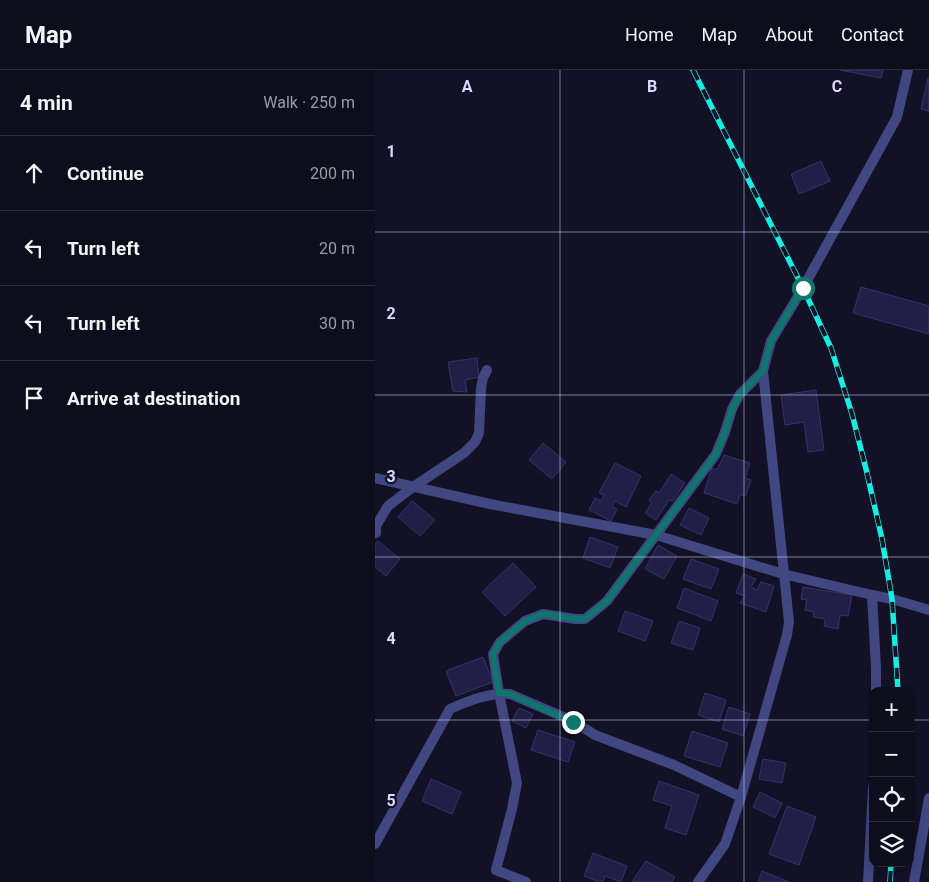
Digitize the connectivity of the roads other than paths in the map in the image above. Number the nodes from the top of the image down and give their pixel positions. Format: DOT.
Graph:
graph roads {
  1 [pos="908,70"];
  2 [pos="487,370"];
  3 [pos="763,371"];
  4 [pos="375,478"];
  5 [pos="413,487"];
  6 [pos="376,533"];
  7 [pos="657,534"];
  8 [pos="783,574"];
  9 [pos="871,595"];
  10 [pos="929,610"];
  11 [pos="876,687"];
  12 [pos="499,693"];
  13 [pos="741,797"];
  14 [pos="929,798"];
  15 [pos="871,822"];
  16 [pos="375,844"];
  17 [pos="526,882"];
  18 [pos="699,882"];
  19 [pos="868,882"];
  20 [pos="914,882"];
  1 -- 3 [label="street"];
  2 -- 5 [label="street"];
  3 -- 7 [label="street"];
  3 -- 8 [label="street"];
  4 -- 5 [label="street"];
  5 -- 6 [label="street"];
  5 -- 7 [label="street"];
  7 -- 8 [label="street"];
  7 -- 12 [label="street"];
  8 -- 9 [label="street"];
  8 -- 13 [label="street"];
  9 -- 10 [label="street"];
  9 -- 11 [label="street"];
  12 -- 13 [label="street"];
  12 -- 16 [label="street"];
  12 -- 17 [label="street"];
  13 -- 18 [label="street"];
  14 -- 20 [label="street"];
  15 -- 19 [label="street"];
}
